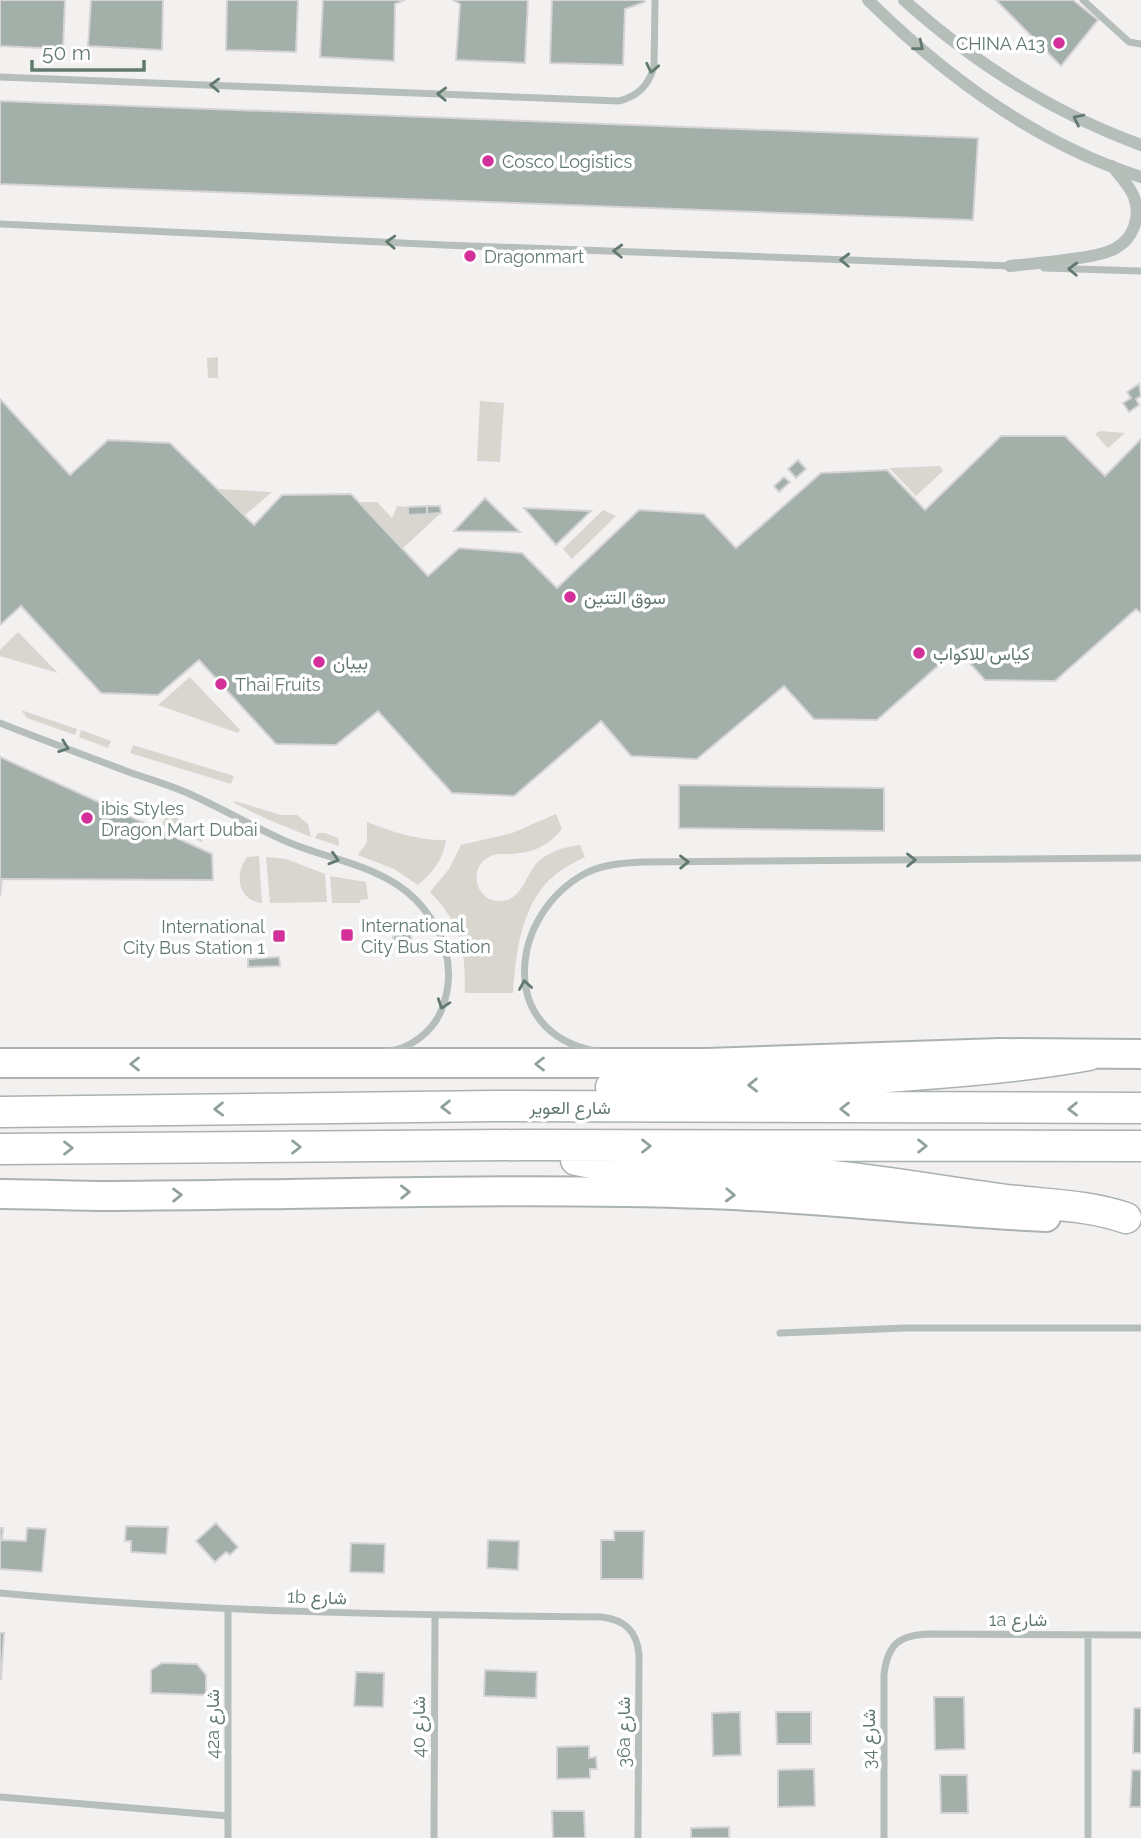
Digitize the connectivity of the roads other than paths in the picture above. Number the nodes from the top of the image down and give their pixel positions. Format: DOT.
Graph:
graph roads {
  1 [pos="655,0"];
  2 [pos="868,0"];
  3 [pos="904,0"];
  4 [pos="1083,0"];
  5 [pos="1141,44"];
  6 [pos="0,77"];
  7 [pos="1139,144"];
  8 [pos="1112,166"];
  9 [pos="1141,177"];
  10 [pos="0,223"];
  11 [pos="1010,266"];
  12 [pos="1141,271"];
  13 [pos="0,723"];
  14 [pos="1141,858"];
  15 [pos="376,1052"];
  16 [pos="600,1052"];
  17 [pos="299,1054"];
  18 [pos="625,1054"];
  19 [pos="1141,1054"];
  20 [pos="1088,1055"];
  21 [pos="0,1063"];
  22 [pos="706,1063"];
  23 [pos="228,1065"];
  24 [pos="495,1106"];
  25 [pos="1141,1108"];
  26 [pos="0,1112"];
  27 [pos="526,1145"];
  28 [pos="1141,1146"];
  29 [pos="0,1149"];
  30 [pos="0,1194"];
  31 [pos="109,1196"];
  32 [pos="0,1206"];
  33 [pos="1133,1218"];
  34 [pos="1141,1328"];
  35 [pos="780,1333"];
  36 [pos="0,1593"];
  37 [pos="228,1610"];
  38 [pos="435,1616"];
  39 [pos="631,1628"];
  40 [pos="1088,1635"];
  41 [pos="1141,1635"];
  42 [pos="897,1642"];
  43 [pos="0,1797"];
  44 [pos="228,1816"];
  45 [pos="228,1838"];
  46 [pos="434,1838"];
  47 [pos="638,1838"];
  48 [pos="884,1838"];
  49 [pos="1088,1838"];
  1 -- 6 [label="street, one-way"];
  2 -- 8 [label="street, one-way"];
  7 -- 3 [label="street, one-way"];
  4 -- 5 [label="street"];
  8 -- 9 [label="street"];
  8 -- 11 [label="street"];
  11 -- 10 [label="street, one-way"];
  12 -- 11 [label="street, one-way"];
  13 -- 15 [label="street, one-way"];
  16 -- 14 [label="street, one-way"];
  17 -- 23 [label="street"];
  18 -- 22 [label="street"];
  19 -- 20 [label="main road"];
  20 -- 22 [label="main road"];
  20 -- 24 [label="highway, one-way"];
  23 -- 21 [label="main road, one-way"];
  22 -- 23 [label="main road, one-way"];
  25 -- 24 [label="highway, شارع العوير, one-way"];
  24 -- 26 [label="highway, شارع العوير, one-way"];
  27 -- 28 [label="highway, one-way"];
  29 -- 27 [label="highway, one-way"];
  27 -- 33 [label="highway"];
  30 -- 31 [label="main road"];
  31 -- 32 [label="main road"];
  31 -- 33 [label="main road, one-way"];
  34 -- 35 [label="street"];
  36 -- 37 [label="street, 1b شارع"];
  37 -- 38 [label="street, 1b شارع"];
  37 -- 44 [label="street, 42a شارع"];
  38 -- 39 [label="street, 1b شارع"];
  38 -- 46 [label="street, شارع 40"];
  39 -- 47 [label="street, 36a شارع"];
  40 -- 41 [label="street, 1a شارع"];
  40 -- 42 [label="street, 1a شارع"];
  40 -- 49 [label="street"];
  42 -- 48 [label="street, شارع 34"];
  43 -- 44 [label="street"];
  44 -- 45 [label="street, 42a شارع"];
}
